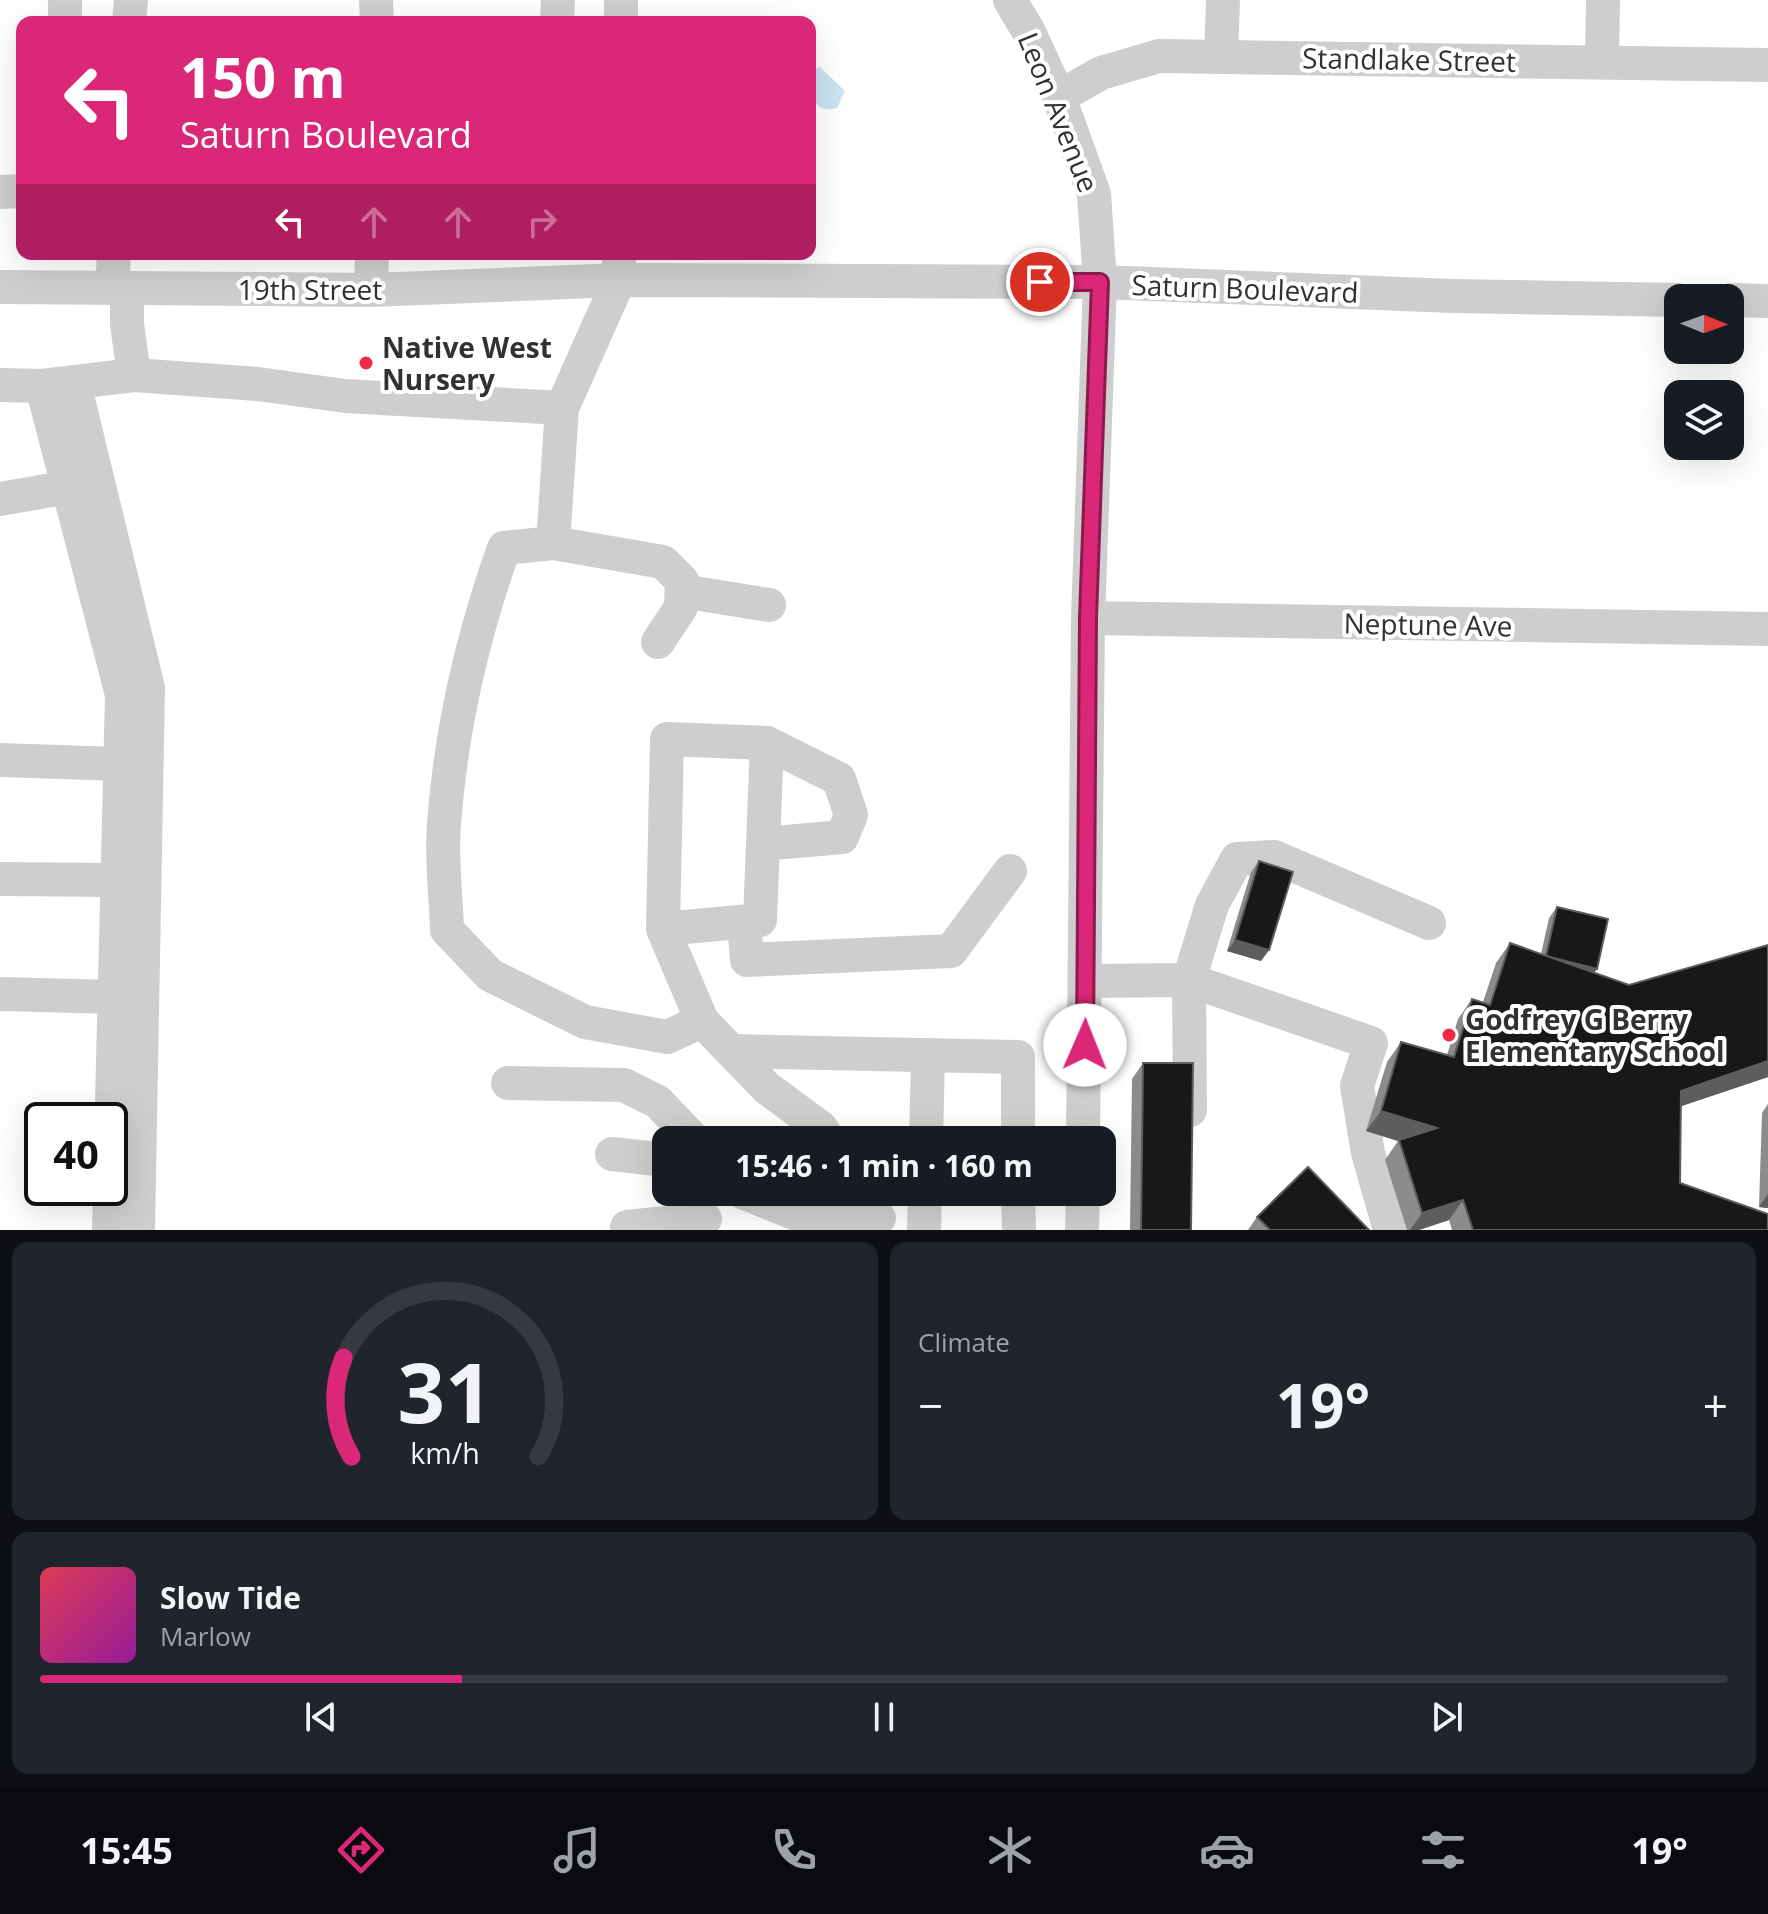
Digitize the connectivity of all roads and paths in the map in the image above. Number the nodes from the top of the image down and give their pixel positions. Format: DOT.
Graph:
graph roads {
  1 [pos="1010,0"];
  2 [pos="1223,0"];
  3 [pos="1603,0"];
  4 [pos="1221,57"];
  5 [pos="1602,60"];
  6 [pos="1768,65"];
  7 [pos="1059,97"];
  8 [pos="115,260"];
  9 [pos="372,260"];
  10 [pos="619,267"];
  11 [pos="1100,282"];
  12 [pos="0,287"];
  13 [pos="120,288"];
  14 [pos="371,290"];
  15 [pos="1664,300"];
  16 [pos="1744,300"];
  17 [pos="1768,301"];
  18 [pos="134,375"];
  19 [pos="58,384"];
  20 [pos="0,385"];
  21 [pos="562,408"];
  22 [pos="69,487"];
  23 [pos="0,499"];
  24 [pos="553,543"];
  25 [pos="682,591"];
  26 [pos="769,605"];
  27 [pos="1088,618"];
  28 [pos="1768,629"];
  29 [pos="658,642"];
  30 [pos="767,743"];
  31 [pos="0,760"];
  32 [pos="120,764"];
  33 [pos="763,844"];
  34 [pos="1010,871"];
  35 [pos="0,879"];
  36 [pos="118,880"];
  37 [pos="744,922"];
  38 [pos="1429,923"];
  39 [pos="663,929"];
  40 [pos="1189,980"];
  41 [pos="1086,981"];
  42 [pos="0,994"];
  43 [pos="115,997"];
  44 [pos="702,1021"];
  45 [pos="731,1051"];
  46 [pos="928,1055"];
  47 [pos="508,1083"];
  48 [pos="112,1102"];
  49 [pos="681,1126"];
  50 [pos="818,1126"];
  51 [pos="926,1126"];
  52 [pos="1018,1126"];
  53 [pos="1083,1126"];
  54 [pos="1190,1139"];
  55 [pos="612,1154"];
  56 [pos="652,1158"];
  57 [pos="110,1206"];
  58 [pos="725,1206"];
  59 [pos="777,1206"];
  60 [pos="925,1206"];
  61 [pos="1018,1206"];
  62 [pos="1083,1206"];
  63 [pos="877,1213"];
  64 [pos="702,1225"];
  65 [pos="627,1227"];
  66 [pos="109,1230"];
  67 [pos="138,1230"];
  68 [pos="924,1230"];
  69 [pos="1019,1230"];
  70 [pos="1082,1230"];
  71 [pos="1390,1230"];
  1 -- 7 [label="street, Leon Avenue"];
  2 -- 4 [label="street"];
  3 -- 5 [label="street"];
  4 -- 5 [label="street, Standlake Street"];
  4 -- 7 [label="street, Standlake Street"];
  5 -- 6 [label="street, Standlake Street"];
  7 -- 11 [label="street, Leon Avenue"];
  8 -- 13 [label="street"];
  9 -- 14 [label="street"];
  10 -- 11 [label="street, Saturn Boulevard"];
  10 -- 14 [label="street, 19th Street"];
  10 -- 21 [label="street"];
  11 -- 15 [label="street, Saturn Boulevard"];
  11 -- 27 [label="street, Leon Avenue"];
  12 -- 13 [label="street, 19th Street"];
  13 -- 14 [label="street, 19th Street"];
  13 -- 18 [label="street"];
  16 -- 17 [label="street"];
  18 -- 19 [label="street"];
  18 -- 21 [label="street"];
  19 -- 20 [label="street"];
  19 -- 22 [label="street"];
  19 -- 67 [label="street"];
  21 -- 24 [label="street"];
  22 -- 23 [label="street"];
  22 -- 32 [label="street"];
  24 -- 25 [label="street"];
  24 -- 44 [label="street"];
  25 -- 26 [label="street"];
  25 -- 29 [label="street"];
  27 -- 28 [label="street, Neptune Ave"];
  27 -- 41 [label="street, Leon Avenue"];
  30 -- 33 [label="street"];
  30 -- 33 [label="street"];
  30 -- 39 [label="street"];
  31 -- 32 [label="street"];
  32 -- 36 [label="street"];
  33 -- 37 [label="street"];
  34 -- 37 [label="street"];
  35 -- 36 [label="street"];
  36 -- 43 [label="street"];
  37 -- 39 [label="street"];
  38 -- 40 [label="street"];
  39 -- 44 [label="street"];
  40 -- 41 [label="street"];
  40 -- 54 [label="street"];
  40 -- 71 [label="street"];
  41 -- 53 [label="street, Leon Avenue"];
  42 -- 43 [label="street"];
  43 -- 48 [label="street"];
  44 -- 45 [label="street"];
  45 -- 46 [label="street"];
  45 -- 50 [label="street"];
  46 -- 51 [label="street"];
  46 -- 52 [label="street"];
  47 -- 49 [label="street"];
  55 -- 56 [label="street"];
  57 -- 66 [label="street"];
  58 -- 64 [label="street"];
  59 -- 63 [label="street"];
  60 -- 68 [label="street"];
  61 -- 69 [label="street"];
  62 -- 70 [label="street"];
  64 -- 65 [label="street"];
}
